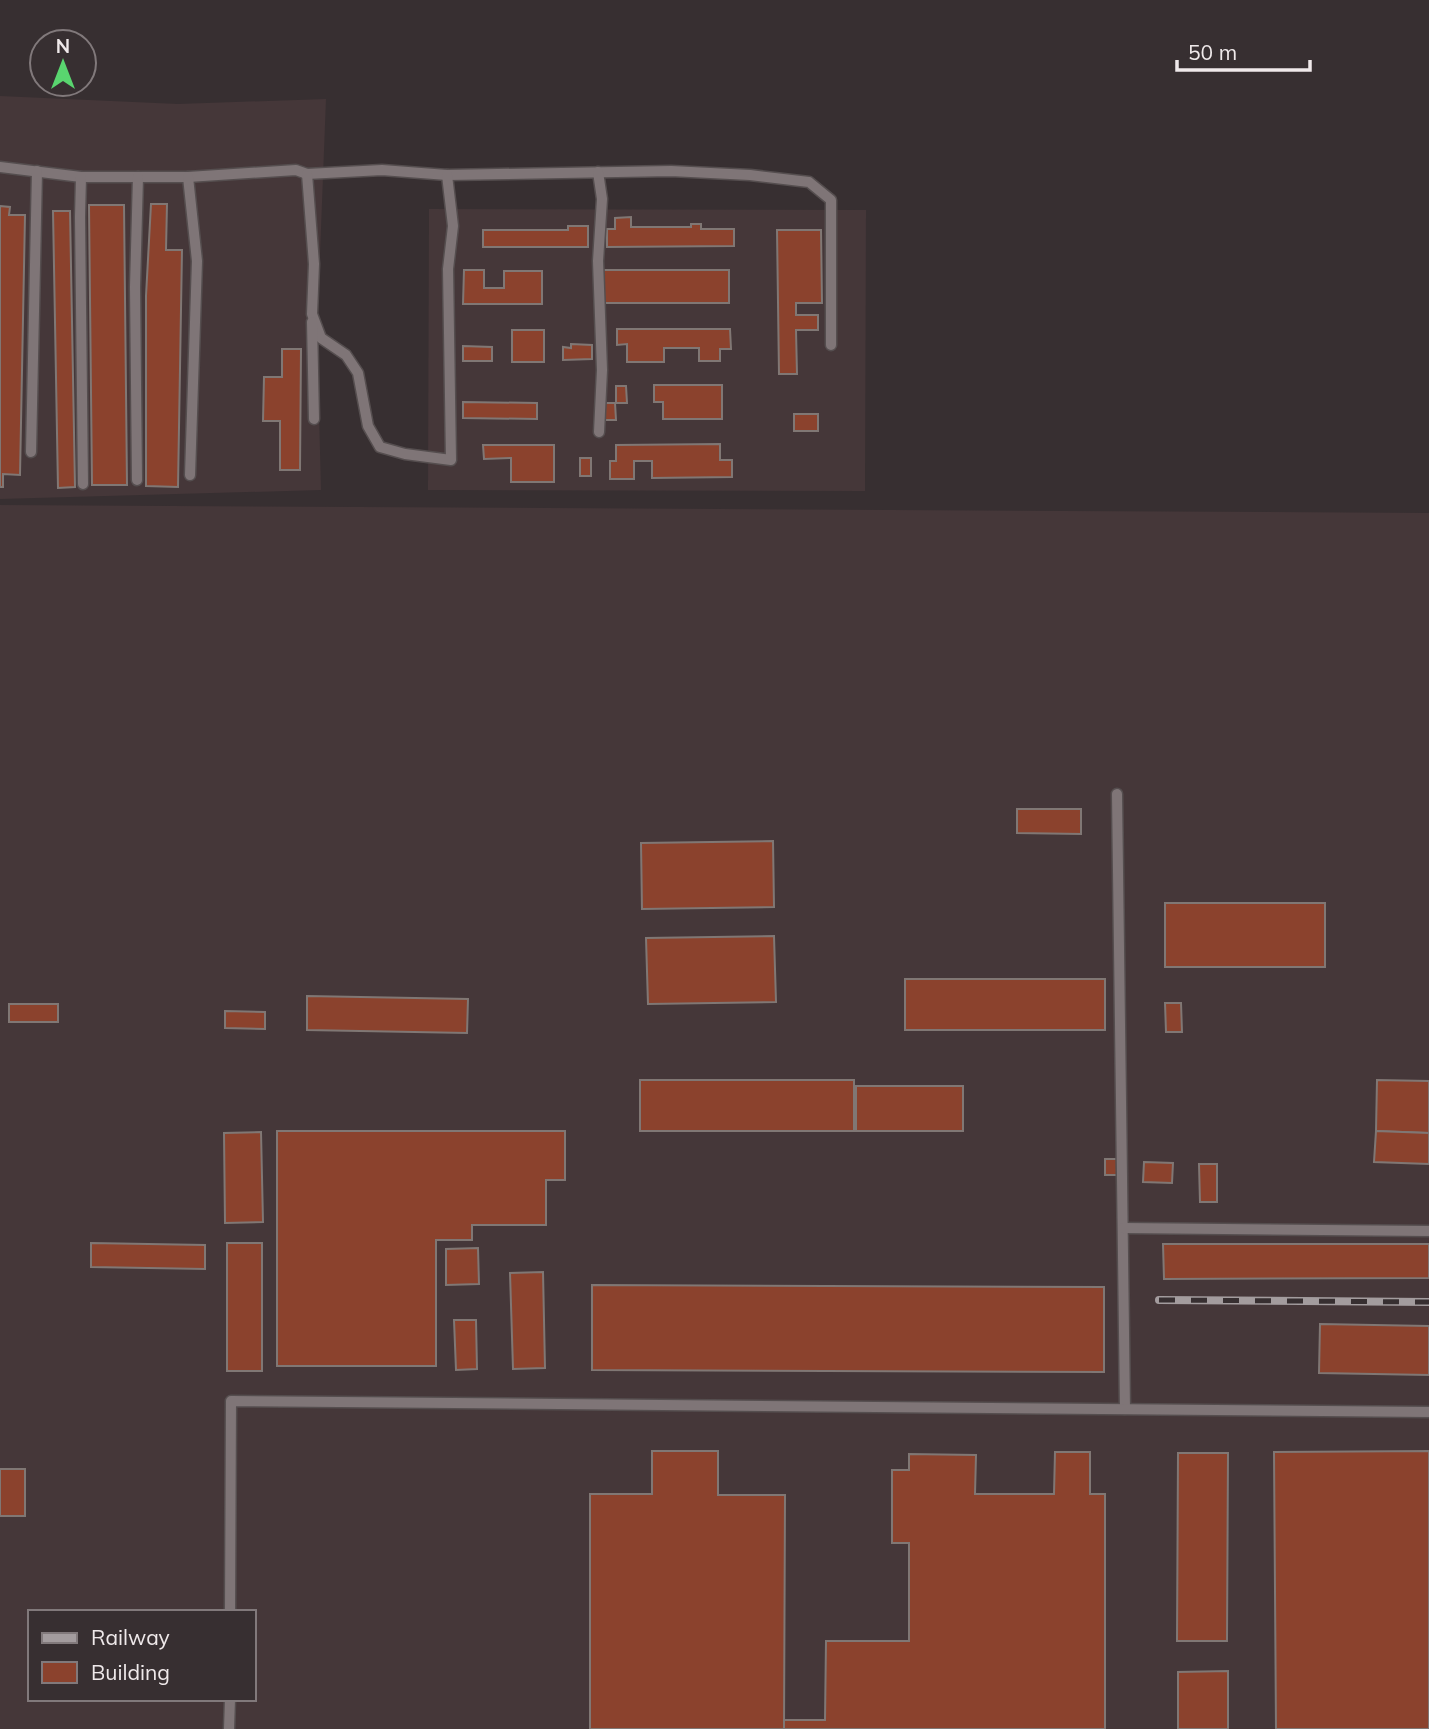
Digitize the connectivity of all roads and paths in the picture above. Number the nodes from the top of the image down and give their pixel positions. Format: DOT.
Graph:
graph roads {
  1 [pos="0,167"];
  2 [pos="37,171"];
  3 [pos="598,173"];
  4 [pos="307,174"];
  5 [pos="447,175"];
  6 [pos="81,177"];
  7 [pos="138,177"];
  8 [pos="188,177"];
  9 [pos="312,314"];
  10 [pos="831,345"];
  11 [pos="314,419"];
  12 [pos="599,432"];
  13 [pos="31,452"];
  14 [pos="190,475"];
  15 [pos="137,480"];
  16 [pos="83,484"];
  17 [pos="1117,794"];
  18 [pos="1123,1228"];
  19 [pos="1429,1231"];
  20 [pos="1125,1409"];
  21 [pos="1429,1412"];
  22 [pos="230,1610"];
  23 [pos="230,1701"];
  24 [pos="229,1729"];
  1 -- 2 [label="lane"];
  2 -- 6 [label="lane"];
  2 -- 13 [label="lane"];
  3 -- 5 [label="lane"];
  3 -- 10 [label="lane"];
  3 -- 12 [label="lane"];
  4 -- 5 [label="lane"];
  4 -- 8 [label="lane"];
  4 -- 9 [label="lane"];
  5 -- 9 [label="lane"];
  6 -- 7 [label="lane"];
  6 -- 16 [label="lane"];
  7 -- 8 [label="lane"];
  7 -- 15 [label="lane"];
  8 -- 14 [label="lane"];
  9 -- 11 [label="lane"];
  17 -- 18 [label="lane"];
  18 -- 19 [label="lane"];
  18 -- 20 [label="lane"];
  20 -- 21 [label="lane"];
  20 -- 22 [label="lane"];
  23 -- 24 [label="lane"];
}
